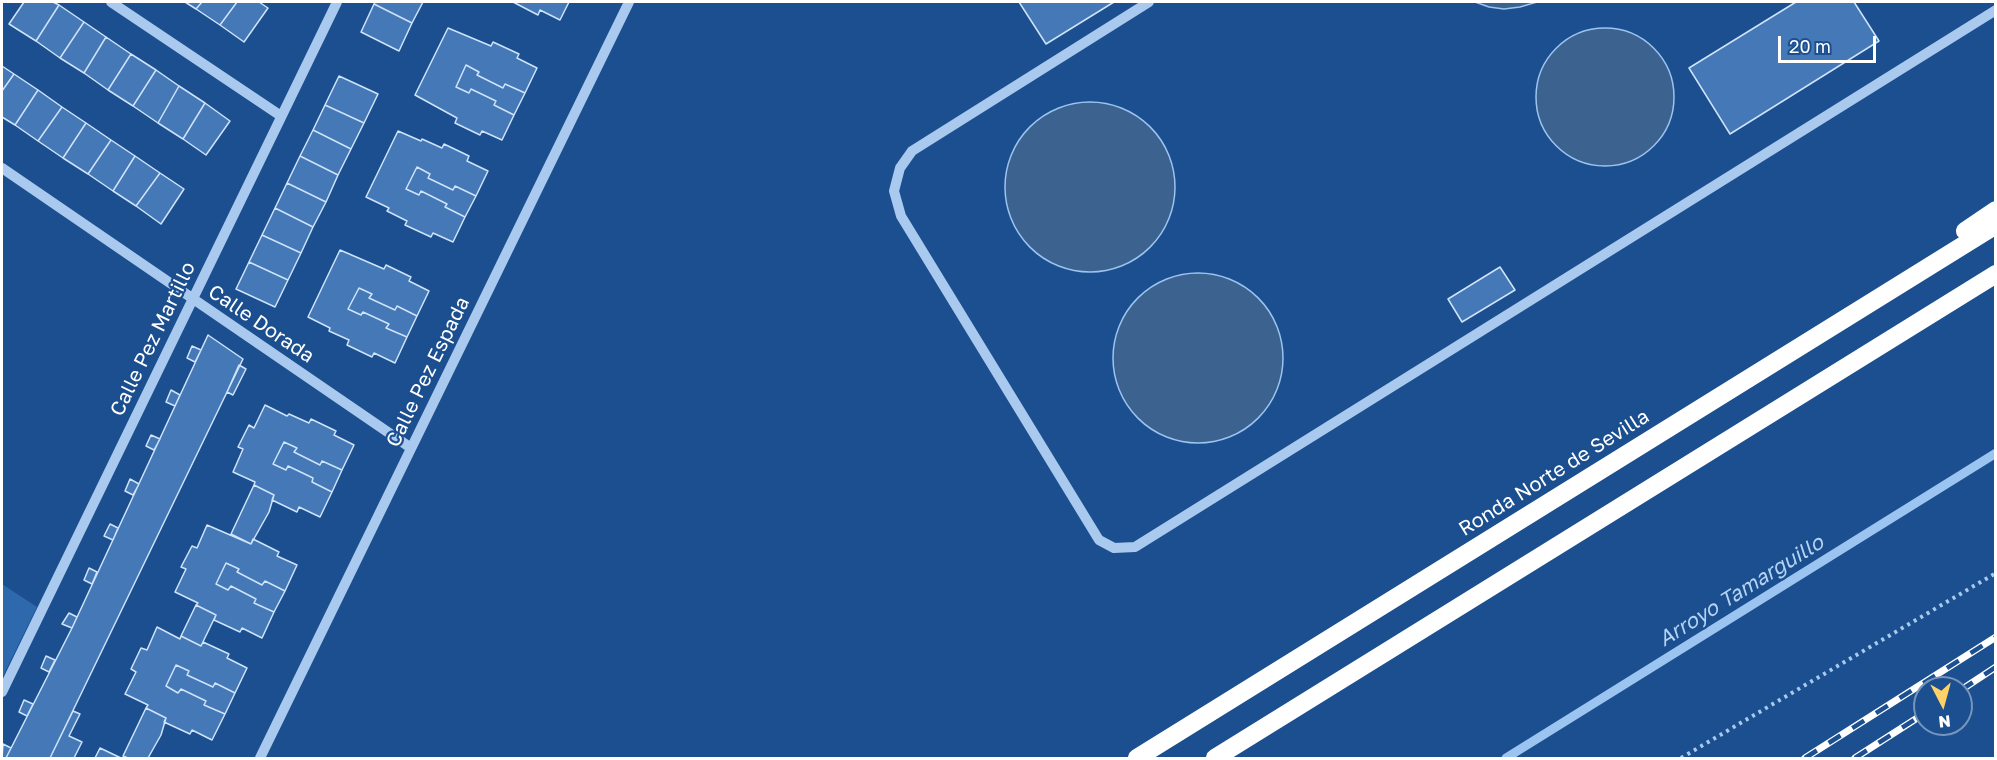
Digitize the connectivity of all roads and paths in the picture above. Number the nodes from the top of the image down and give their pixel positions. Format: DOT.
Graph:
graph roads {
  1 [pos="111,2"];
  2 [pos="337,2"];
  3 [pos="629,2"];
  4 [pos="1149,2"];
  5 [pos="1995,10"];
  6 [pos="281,116"];
  7 [pos="2,168"];
  8 [pos="1995,210"];
  9 [pos="1995,225"];
  10 [pos="1995,274"];
  11 [pos="192,299"];
  12 [pos="1805,344"];
  13 [pos="411,448"];
  14 [pos="1995,573"];
  15 [pos="2,692"];
  16 [pos="260,759"];
  17 [pos="1137,759"];
  18 [pos="1215,759"];
  19 [pos="1681,759"];
  1 -- 6 [label="street"];
  2 -- 6 [label="street, Calle Pez Martillo"];
  3 -- 13 [label="street, Calle Pez Espada"];
  4 -- 5 [label="street"];
  6 -- 11 [label="street, Calle Pez Martillo"];
  7 -- 11 [label="street, Calle Dorada"];
  8 -- 12 [label="highway"];
  9 -- 12 [label="highway, Ronda Norte de Sevilla"];
  10 -- 18 [label="highway"];
  11 -- 13 [label="street, Calle Dorada"];
  11 -- 15 [label="street, Calle Pez Martillo"];
  12 -- 17 [label="highway, Ronda Norte de Sevilla"];
  13 -- 16 [label="street, Calle Pez Espada"];
  14 -- 19 [label="path"];
}
